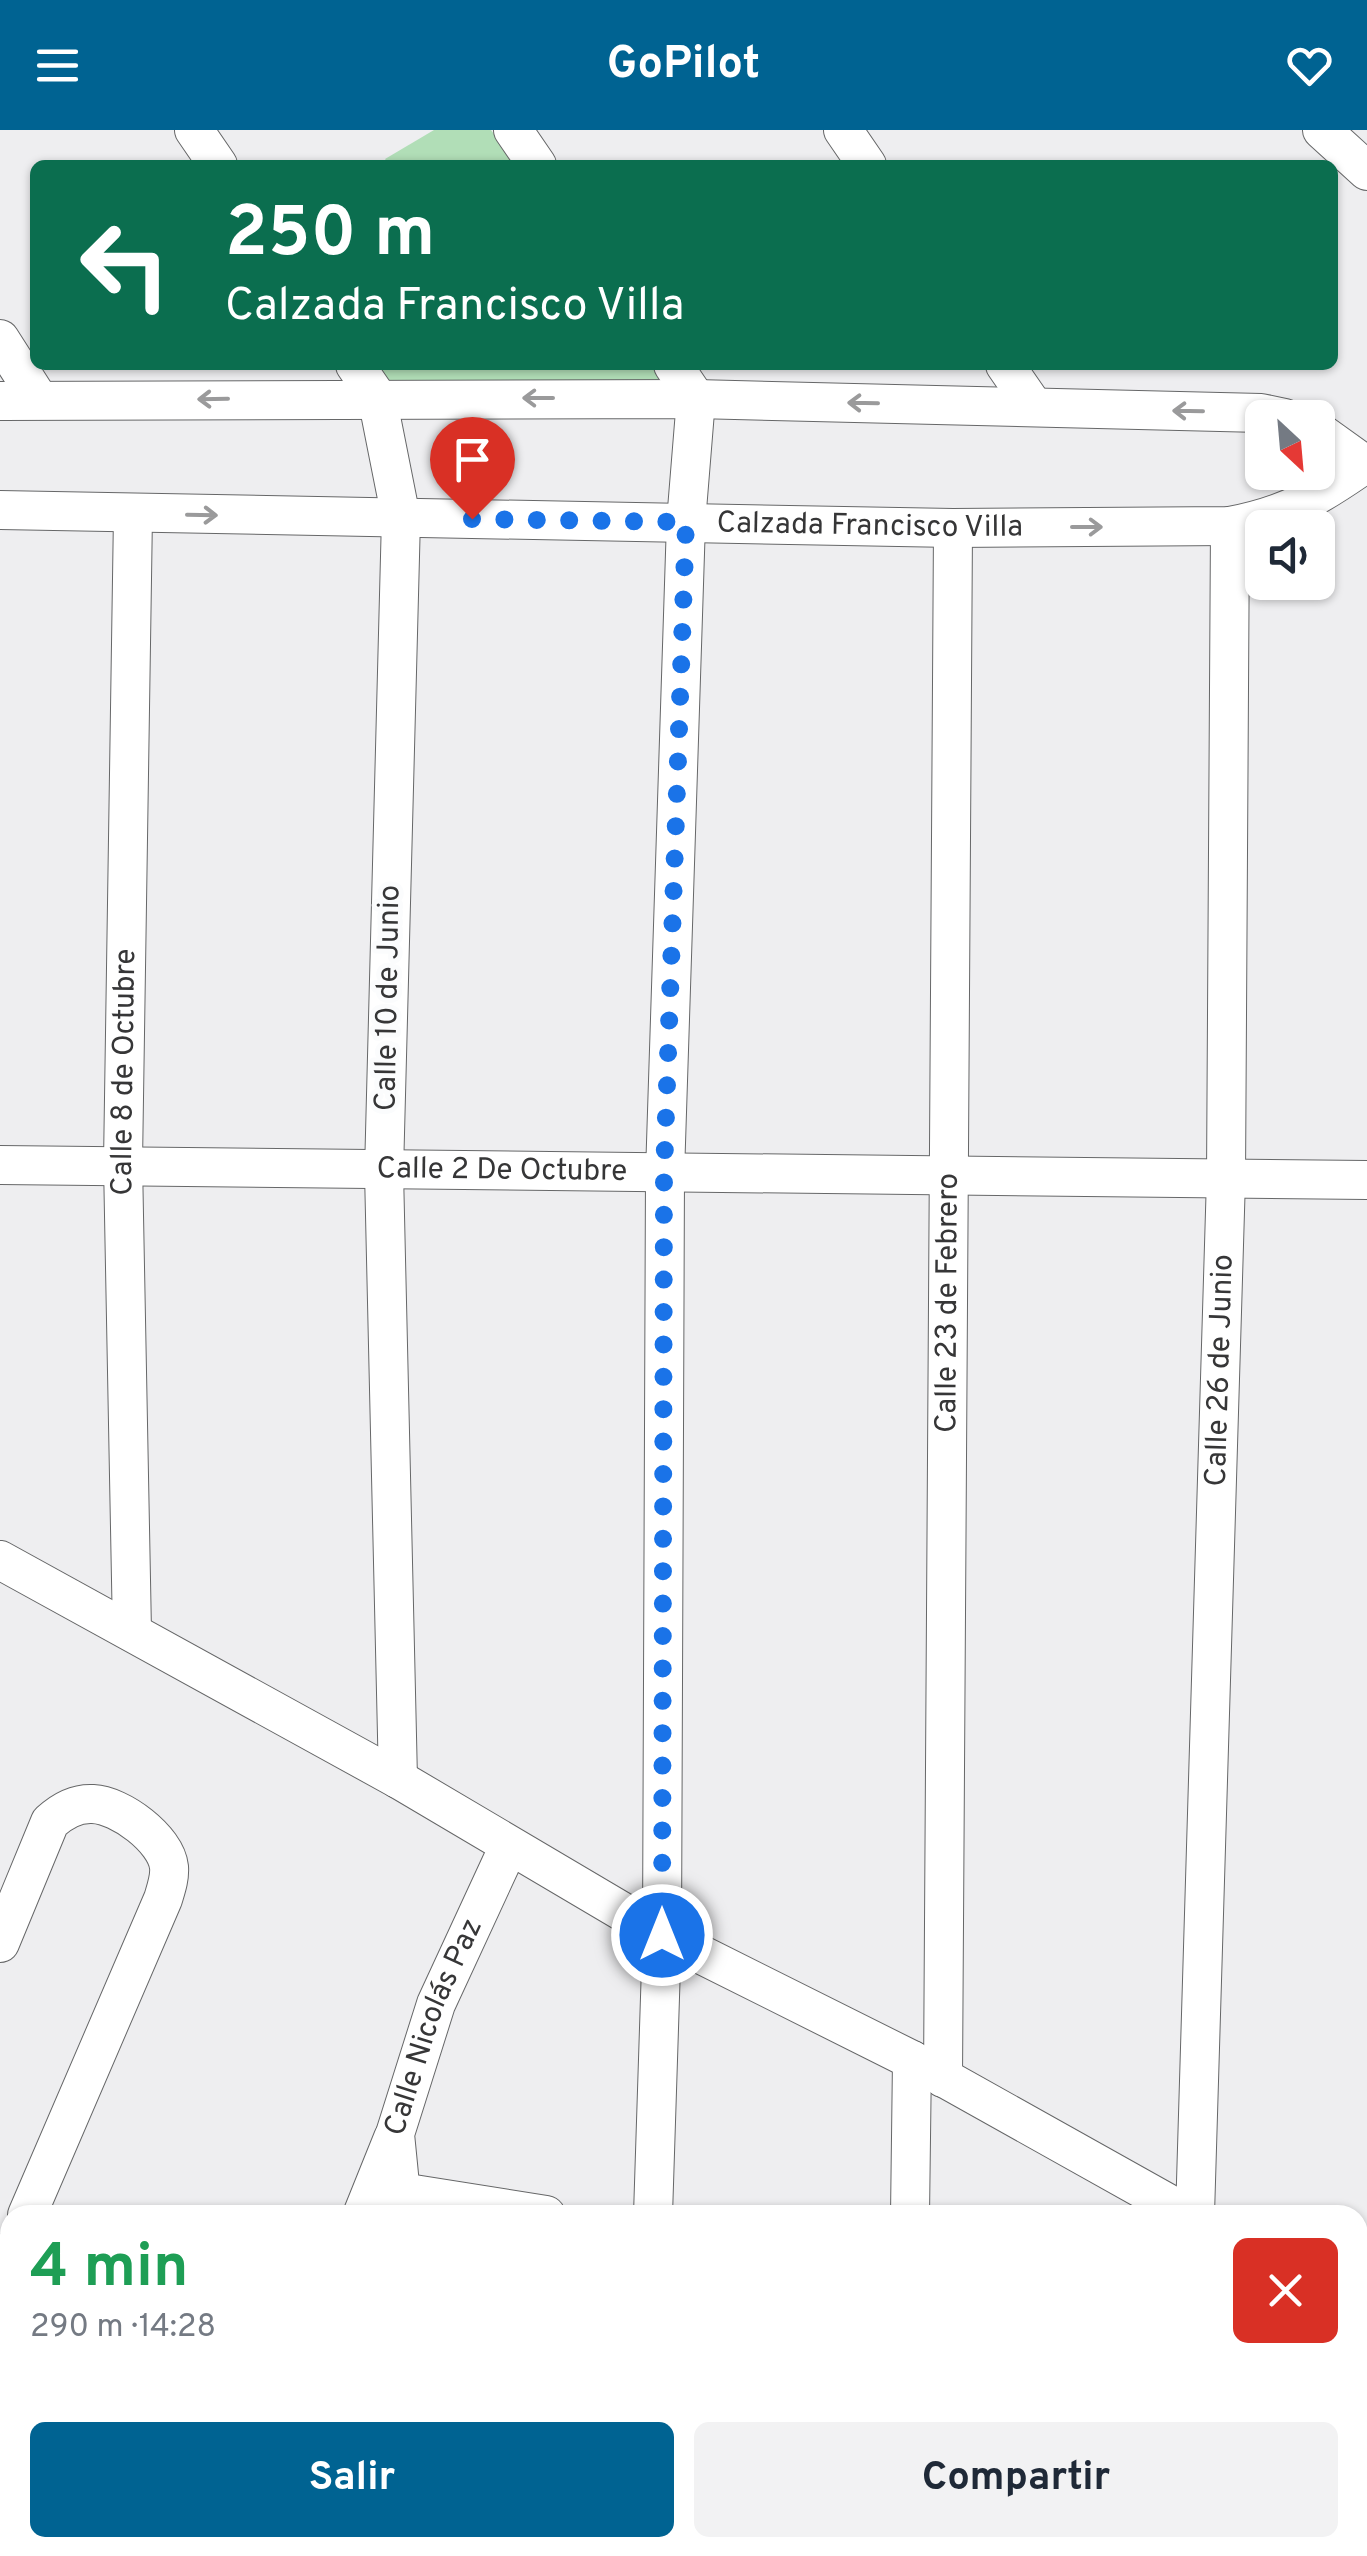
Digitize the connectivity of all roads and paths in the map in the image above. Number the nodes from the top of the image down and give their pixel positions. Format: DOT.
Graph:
graph roads {
  1 [pos="194,130"];
  2 [pos="513,130"];
  3 [pos="844,130"];
  4 [pos="1322,130"];
  5 [pos="215,160"];
  6 [pos="534,160"];
  7 [pos="864,160"];
  8 [pos="1367,172"];
  9 [pos="0,338"];
  10 [pos="358,370"];
  11 [pos="676,370"];
  12 [pos="1008,370"];
  13 [pos="377,397"];
  14 [pos="696,399"];
  15 [pos="39,400"];
  16 [pos="0,401"];
  17 [pos="1034,407"];
  18 [pos="1245,413"];
  19 [pos="1335,444"];
  20 [pos="1365,466"];
  21 [pos="0,510"];
  22 [pos="133,514"];
  23 [pos="401,518"];
  24 [pos="686,522"];
  25 [pos="1230,526"];
  26 [pos="953,528"];
  27 [pos="123,1164"];
  28 [pos="0,1165"];
  29 [pos="384,1172"];
  30 [pos="664,1174"];
  31 [pos="1226,1178"];
  32 [pos="946,1179"];
  33 [pos="1367,1180"];
  34 [pos="0,1560"];
  35 [pos="132,1632"];
  36 [pos="398,1778"];
  37 [pos="509,1846"];
  38 [pos="662,1935"];
  39 [pos="0,1943"];
  40 [pos="928,2069"];
  41 [pos="394,2134"];
  42 [pos="402,2204"];
  43 [pos="31,2205"];
  44 [pos="366,2205"];
  45 [pos="653,2205"];
  46 [pos="911,2205"];
  47 [pos="1174,2205"];
  48 [pos="1192,2205"];
  1 -- 5 [label="street"];
  2 -- 6 [label="street"];
  3 -- 7 [label="street"];
  4 -- 8 [label="street"];
  9 -- 15 [label="street"];
  10 -- 13 [label="street"];
  11 -- 14 [label="street"];
  12 -- 17 [label="street"];
  14 -- 13 [label="street, one-way"];
  13 -- 15 [label="street, one-way"];
  13 -- 23 [label="street, Calle 10 de Junio"];
  17 -- 14 [label="street, one-way"];
  14 -- 24 [label="street"];
  15 -- 16 [label="street"];
  18 -- 17 [label="street, one-way"];
  19 -- 20 [label="street, Calzada Francisco Villa"];
  20 -- 25 [label="street, Calzada Francisco Villa"];
  21 -- 22 [label="street, Calzada Francisco Villa"];
  22 -- 23 [label="street, Calzada Francisco Villa, one-way"];
  22 -- 27 [label="street, Calle 8 de Octubre"];
  23 -- 24 [label="street, Calzada Francisco Villa"];
  23 -- 29 [label="street, Calle 10 de Junio"];
  24 -- 26 [label="street, Calzada Francisco Villa"];
  24 -- 30 [label="street"];
  26 -- 25 [label="street, Calzada Francisco Villa, one-way"];
  25 -- 31 [label="street, Calle 26 de Junio"];
  26 -- 32 [label="street, Calle 23 de Febrero"];
  27 -- 28 [label="street, Calle 2 De Octubre"];
  27 -- 29 [label="street, Calle 2 De Octubre"];
  27 -- 35 [label="street, Calle 8 de Octubre"];
  29 -- 30 [label="street, Calle 2 De Octubre"];
  29 -- 36 [label="street, Calle 10 de Junio"];
  30 -- 32 [label="street, Calle 2 De Octubre"];
  30 -- 38 [label="street"];
  31 -- 32 [label="street, Calle 2 De Octubre"];
  31 -- 33 [label="street, Calle 2 De Octubre"];
  31 -- 48 [label="street, Calle 26 de Junio"];
  32 -- 40 [label="street, Calle 23 de Febrero"];
  34 -- 35 [label="street"];
  35 -- 36 [label="street"];
  36 -- 37 [label="street"];
  37 -- 38 [label="street"];
  37 -- 41 [label="street, Calle Nicolás Paz"];
  38 -- 40 [label="street"];
  38 -- 45 [label="street"];
  39 -- 43 [label="street"];
  40 -- 46 [label="street, Calle 23 de Febrero"];
  40 -- 47 [label="street"];
  41 -- 42 [label="street, Calle Nicolás Paz"];
  41 -- 44 [label="street"];
}
